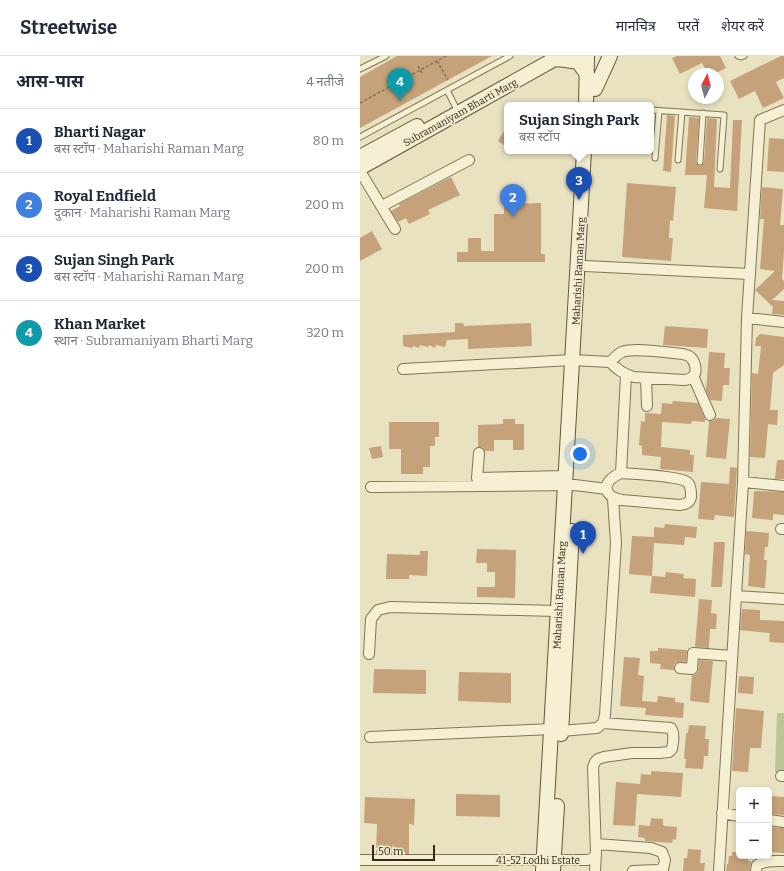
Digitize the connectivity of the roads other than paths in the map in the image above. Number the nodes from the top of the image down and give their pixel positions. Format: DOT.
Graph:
graph roads {
  1 [pos="386,56"];
  2 [pos="510,56"];
  3 [pos="587,56"];
  4 [pos="594,56"];
  5 [pos="610,56"];
  6 [pos="738,56"];
  7 [pos="744,56"];
  8 [pos="553,57"];
  9 [pos="360,69"];
  10 [pos="587,74"];
  11 [pos="595,89"];
  12 [pos="447,90"];
  13 [pos="586,102"];
  14 [pos="594,102"];
  15 [pos="457,109"];
  16 [pos="654,110"];
  17 [pos="784,110"];
  18 [pos="659,111"];
  19 [pos="682,112"];
  20 [pos="703,113"];
  21 [pos="360,137"];
  22 [pos="584,154"];
  23 [pos="591,154"];
  24 [pos="360,157"];
  25 [pos="655,158"];
  26 [pos="469,160"];
  27 [pos="678,160"];
  28 [pos="700,162"];
  29 [pos="720,169"];
  30 [pos="360,170"];
  31 [pos="382,206"];
  32 [pos="395,229"];
  33 [pos="585,266"];
  34 [pos="750,274"];
  35 [pos="747,318"];
  36 [pos="784,322"];
  37 [pos="576,360"];
  38 [pos="610,362"];
  39 [pos="403,369"];
  40 [pos="626,375"];
  41 [pos="693,376"];
  42 [pos="646,378"];
  43 [pos="647,406"];
  44 [pos="710,415"];
  45 [pos="479,453"];
  46 [pos="621,473"];
  47 [pos="569,482"];
  48 [pos="743,482"];
  49 [pos="784,486"];
  50 [pos="371,488"];
  51 [pos="607,489"];
  52 [pos="613,499"];
  53 [pos="736,596"];
  54 [pos="784,599"];
  55 [pos="557,611"];
  56 [pos="369,654"];
  57 [pos="732,656"];
  58 [pos="680,668"];
  59 [pos="603,723"];
  60 [pos="556,730"];
  61 [pos="370,737"];
  62 [pos="722,813"];
  63 [pos="736,815"];
  64 [pos="772,820"];
  65 [pos="784,822"];
  66 [pos="596,848"];
  67 [pos="360,860"];
  68 [pos="784,861"];
  69 [pos="548,865"];
  70 [pos="595,871"];
  71 [pos="632,871"];
  72 [pos="719,871"];
  73 [pos="756,871"];
  1 -- 9 [label="lane"];
  2 -- 12 [label="lane"];
  3 -- 10 [label="main road"];
  4 -- 11 [label="main road"];
  5 -- 11 [label="main road"];
  6 -- 7 [label="lane"];
  8 -- 10 [label="main road"];
  8 -- 15 [label="main road, Subramaniyam Bharti Marg"];
  10 -- 13 [label="main road"];
  11 -- 14 [label="main road"];
  12 -- 15 [label="lane"];
  12 -- 21 [label="lane"];
  15 -- 24 [label="main road, Subramaniyam Bharti Marg"];
  15 -- 30 [label="main road, Subramaniyam Bharti Marg"];
  16 -- 18 [label="lane"];
  17 -- 34 [label="street"];
  18 -- 19 [label="lane"];
  18 -- 25 [label="lane"];
  19 -- 20 [label="lane"];
  19 -- 27 [label="lane"];
  20 -- 28 [label="lane"];
  20 -- 29 [label="lane"];
  22 -- 37 [label="main road, Maharishi Raman Marg"];
  23 -- 33 [label="main road, Maharishi Raman Marg"];
  26 -- 31 [label="street"];
  30 -- 31 [label="street"];
  31 -- 32 [label="street"];
  33 -- 34 [label="street"];
  33 -- 37 [label="main road, Maharishi Raman Marg"];
  34 -- 35 [label="street"];
  35 -- 36 [label="street"];
  35 -- 48 [label="street"];
  37 -- 38 [label="street"];
  37 -- 39 [label="street"];
  37 -- 47 [label="main road, Maharishi Raman Marg"];
  38 -- 40 [label="street"];
  38 -- 41 [label="street"];
  40 -- 42 [label="street"];
  40 -- 46 [label="street"];
  41 -- 42 [label="street"];
  41 -- 44 [label="street"];
  42 -- 43 [label="street"];
  45 -- 47 [label="street"];
  46 -- 51 [label="street"];
  46 -- 52 [label="street"];
  47 -- 50 [label="street"];
  47 -- 51 [label="street"];
  47 -- 55 [label="main road, Maharishi Raman Marg"];
  47 -- 60 [label="main road, Maharishi Raman Marg"];
  48 -- 49 [label="street"];
  48 -- 53 [label="street"];
  51 -- 52 [label="street"];
  52 -- 59 [label="street"];
  53 -- 54 [label="street"];
  53 -- 57 [label="street"];
  55 -- 56 [label="street"];
  55 -- 60 [label="main road, Maharishi Raman Marg"];
  57 -- 58 [label="street"];
  57 -- 62 [label="street"];
  59 -- 60 [label="street"];
  59 -- 66 [label="street"];
  60 -- 61 [label="street"];
  60 -- 69 [label="main road, Maharishi Raman Marg"];
  62 -- 63 [label="street"];
  62 -- 72 [label="street"];
  64 -- 65 [label="street"];
  66 -- 69 [label="street, 41-52 Lodhi Estate"];
  66 -- 70 [label="street"];
  66 -- 71 [label="street"];
  67 -- 69 [label="street, 41-52 Lodhi Estate"];
  68 -- 73 [label="street"];
}
